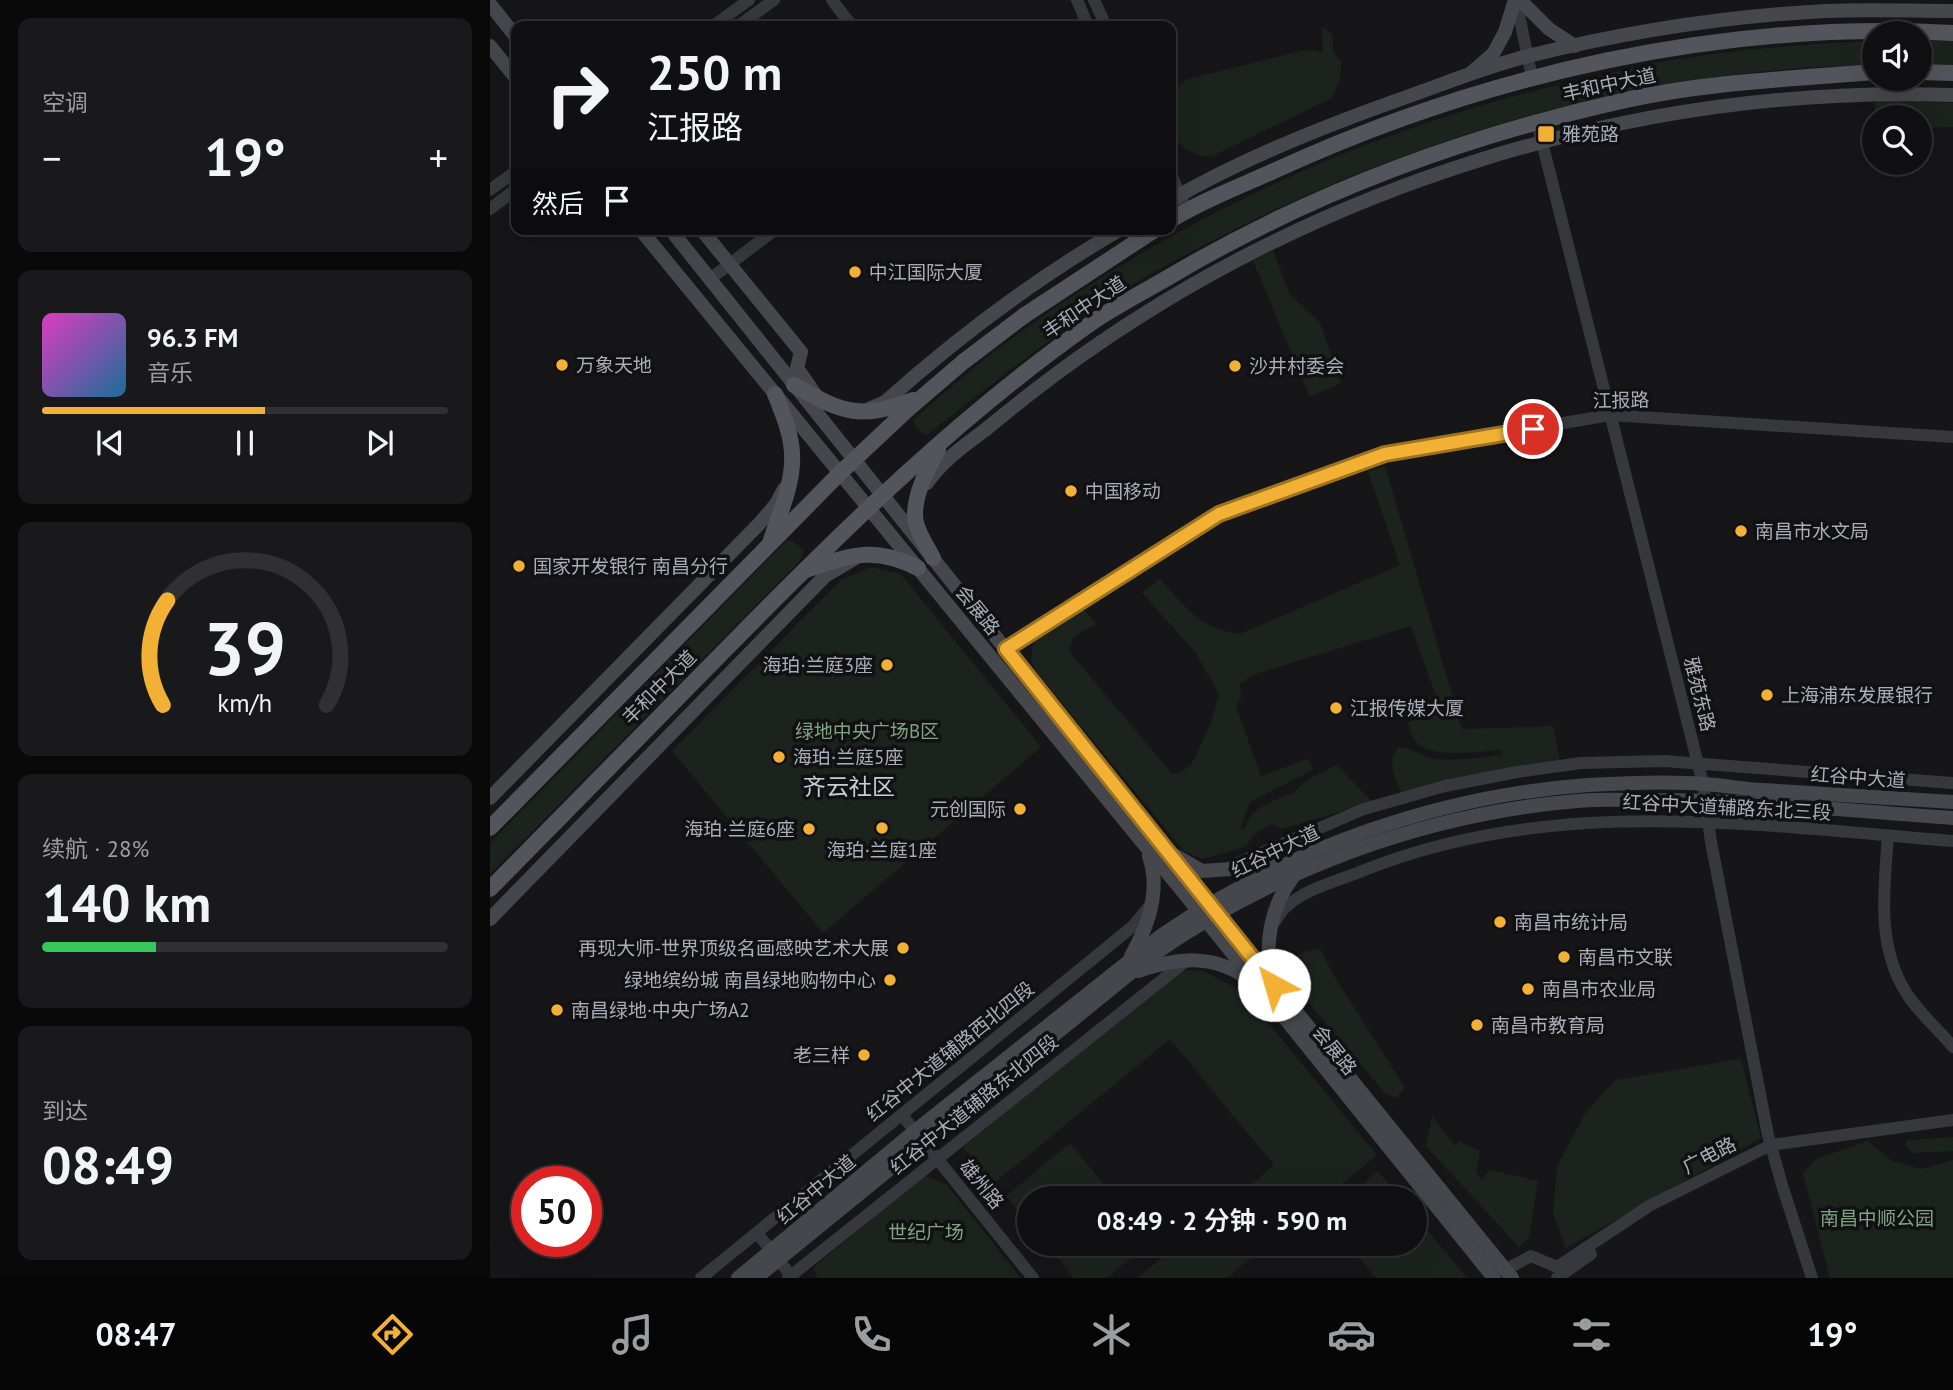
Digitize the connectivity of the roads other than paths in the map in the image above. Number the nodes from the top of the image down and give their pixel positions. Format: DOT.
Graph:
graph roads {
  1 [pos="749,0"];
  2 [pos="775,0"];
  3 [pos="832,0"];
  4 [pos="1077,0"];
  5 [pos="1094,0"];
  6 [pos="1517,0"];
  7 [pos="490,5"];
  8 [pos="1953,11"];
  9 [pos="720,21"];
  10 [pos="745,21"];
  11 [pos="848,21"];
  12 [pos="1086,21"];
  13 [pos="1104,21"];
  14 [pos="511,30"];
  15 [pos="1932,32"];
  16 [pos="1862,33"];
  17 [pos="1953,33"];
  18 [pos="490,46"];
  19 [pos="1575,47"];
  20 [pos="1527,57"];
  21 [pos="511,72"];
  22 [pos="1932,72"];
  23 [pos="1862,73"];
  24 [pos="1953,73"];
  25 [pos="1465,77"];
  26 [pos="1532,78"];
  27 [pos="1953,94"];
  28 [pos="1536,122"];
  29 [pos="1542,142"];
  30 [pos="511,175"];
  31 [pos="490,190"];
  32 [pos="511,193"];
  33 [pos="1176,197"];
  34 [pos="490,209"];
  35 [pos="1176,215"];
  36 [pos="645,235"];
  37 [pos="675,235"];
  38 [pos="706,235"];
  39 [pos="768,235"];
  40 [pos="1111,235"];
  41 [pos="1147,235"];
  42 [pos="730,264"];
  43 [pos="710,279"];
  44 [pos="794,385"];
  45 [pos="775,394"];
  46 [pos="925,395"];
  47 [pos="817,398"];
  48 [pos="859,413"];
  49 [pos="1610,415"];
  50 [pos="1953,437"];
  51 [pos="943,440"];
  52 [pos="854,459"];
  53 [pos="840,473"];
  54 [pos="791,475"];
  55 [pos="920,493"];
  56 [pos="882,494"];
  57 [pos="868,506"];
  58 [pos="770,544"];
  59 [pos="864,554"];
  60 [pos="933,558"];
  61 [pos="918,568"];
  62 [pos="803,571"];
  63 [pos="1006,649"];
  64 [pos="1698,764"];
  65 [pos="1953,783"];
  66 [pos="1703,784"];
  67 [pos="490,798"];
  68 [pos="1705,800"];
  69 [pos="1953,802"];
  70 [pos="1953,818"];
  71 [pos="1708,822"];
  72 [pos="490,828"];
  73 [pos="1888,836"];
  74 [pos="1953,841"];
  75 [pos="1144,845"];
  76 [pos="1166,849"];
  77 [pos="1293,868"];
  78 [pos="1218,870"];
  79 [pos="490,889"];
  80 [pos="1152,903"];
  81 [pos="1208,912"];
  82 [pos="490,919"];
  83 [pos="1271,927"];
  84 [pos="1186,961"];
  85 [pos="1128,969"];
  86 [pos="1268,987"];
  87 [pos="1953,1047"];
  88 [pos="902,1115"];
  89 [pos="1953,1120"];
  90 [pos="1953,1127"];
  91 [pos="919,1137"];
  92 [pos="1772,1148"];
  93 [pos="937,1158"];
  94 [pos="757,1233"];
  95 [pos="775,1255"];
  96 [pos="1504,1275"];
  97 [pos="791,1277"];
  98 [pos="701,1278"];
  99 [pos="738,1278"];
  100 [pos="756,1278"];
  101 [pos="1033,1278"];
  102 [pos="1557,1278"];
  103 [pos="1812,1278"];
  1 -- 9 [label="street"];
  2 -- 10 [label="street"];
  3 -- 11 [label="street"];
  4 -- 12 [label="street"];
  5 -- 13 [label="street"];
  6 -- 19 [label="main road"];
  6 -- 20 [label="street"];
  6 -- 25 [label="main road"];
  7 -- 14 [label="main road"];
  8 -- 19 [label="main road"];
  15 -- 17 [label="main road, 丰和中大道"];
  16 -- 26 [label="main road, 丰和中大道"];
  18 -- 21 [label="main road"];
  19 -- 20 [label="main road"];
  20 -- 25 [label="main road"];
  20 -- 26 [label="street"];
  22 -- 24 [label="main road"];
  23 -- 28 [label="main road, 丰和中大道"];
  25 -- 33 [label="main road"];
  26 -- 35 [label="main road, 丰和中大道"];
  27 -- 29 [label="main road"];
  28 -- 29 [label="street, 雅苑东路"];
  28 -- 51 [label="main road, 丰和中大道"];
  29 -- 49 [label="street, 雅苑东路"];
  29 -- 55 [label="main road"];
  30 -- 31 [label="street"];
  32 -- 34 [label="street"];
  36 -- 45 [label="main road, 会展路"];
  37 -- 43 [label="main road, 会展路"];
  38 -- 42 [label="main road"];
  39 -- 42 [label="street"];
  40 -- 48 [label="main road"];
  41 -- 46 [label="main road, 丰和中大道"];
  42 -- 43 [label="street"];
  42 -- 47 [label="main road"];
  43 -- 44 [label="main road, 会展路"];
  44 -- 47 [label="main road"];
  44 -- 52 [label="main road, 会展路"];
  45 -- 53 [label="main road, 会展路"];
  45 -- 54 [label="main road"];
  46 -- 48 [label="main road"];
  46 -- 52 [label="main road, 丰和中大道"];
  47 -- 48 [label="main road"];
  49 -- 50 [label="street, 江报路"];
  49 -- 63 [label="street, 江报路"];
  49 -- 64 [label="street, 雅苑东路"];
  51 -- 55 [label="main road"];
  51 -- 56 [label="main road, 丰和中大道"];
  52 -- 53 [label="main road, 丰和中大道"];
  52 -- 56 [label="main road, 会展路"];
  53 -- 57 [label="main road, 会展路"];
  53 -- 58 [label="main road, 丰和中大道"];
  54 -- 58 [label="main road"];
  54 -- 67 [label="main road"];
  55 -- 60 [label="main road"];
  56 -- 57 [label="main road, 丰和中大道"];
  56 -- 60 [label="main road, 会展路"];
  57 -- 61 [label="main road, 会展路"];
  57 -- 62 [label="main road, 丰和中大道"];
  58 -- 72 [label="main road, 丰和中大道"];
  59 -- 61 [label="main road"];
  59 -- 62 [label="main road"];
  59 -- 82 [label="main road"];
  60 -- 63 [label="main road, 会展路"];
  61 -- 75 [label="main road, 会展路"];
  62 -- 79 [label="main road, 丰和中大道"];
  63 -- 76 [label="main road, 会展路"];
  64 -- 65 [label="street"];
  64 -- 66 [label="street, 雅苑东路"];
  64 -- 78 [label="street"];
  66 -- 68 [label="street, 雅苑东路"];
  66 -- 69 [label="main road, 红谷中大道"];
  66 -- 77 [label="main road, 红谷中大道"];
  68 -- 70 [label="main road, 红谷中大道"];
  68 -- 71 [label="street, 雅苑东路"];
  68 -- 77 [label="main road, 红谷中大道"];
  71 -- 73 [label="street, 红谷中大道辅路东北三段"];
  71 -- 83 [label="street, 红谷中大道辅路东北三段"];
  71 -- 92 [label="street, 雅苑东路"];
  73 -- 74 [label="street, 红谷中大道辅路东北三段"];
  73 -- 87 [label="street"];
  75 -- 80 [label="main road"];
  75 -- 81 [label="main road, 会展路"];
  76 -- 78 [label="main road"];
  76 -- 81 [label="main road, 会展路"];
  77 -- 78 [label="main road"];
  77 -- 81 [label="main road, 红谷中大道"];
  77 -- 83 [label="main road"];
  80 -- 85 [label="main road"];
  80 -- 88 [label="street, 红谷中大道辅路西北四段"];
  81 -- 85 [label="main road, 红谷中大道"];
  81 -- 86 [label="main road, 会展路"];
  83 -- 86 [label="main road"];
  84 -- 85 [label="main road"];
  84 -- 86 [label="main road"];
  84 -- 93 [label="street, 红谷中大道辅路东北四段"];
  85 -- 91 [label="main road, 红谷中大道"];
  86 -- 96 [label="main road, 会展路"];
  88 -- 91 [label="street, 雄州路"];
  88 -- 94 [label="street, 红谷中大道辅路西北四段"];
  89 -- 92 [label="street, 广电路"];
  90 -- 92 [label="street, 广电路"];
  91 -- 93 [label="street, 雄州路"];
  91 -- 95 [label="main road, 红谷中大道"];
  92 -- 96 [label="street, 广电路"];
  92 -- 102 [label="street, 广电路"];
  92 -- 103 [label="street, 雅苑东路"];
  93 -- 97 [label="street, 红谷中大道辅路东北四段"];
  93 -- 101 [label="street, 雄州路"];
  94 -- 95 [label="street"];
  94 -- 98 [label="street, 红谷中大道辅路西北四段"];
  95 -- 97 [label="street"];
  95 -- 99 [label="main road, 红谷中大道"];
  95 -- 100 [label="main road, 红谷中大道"];
}
